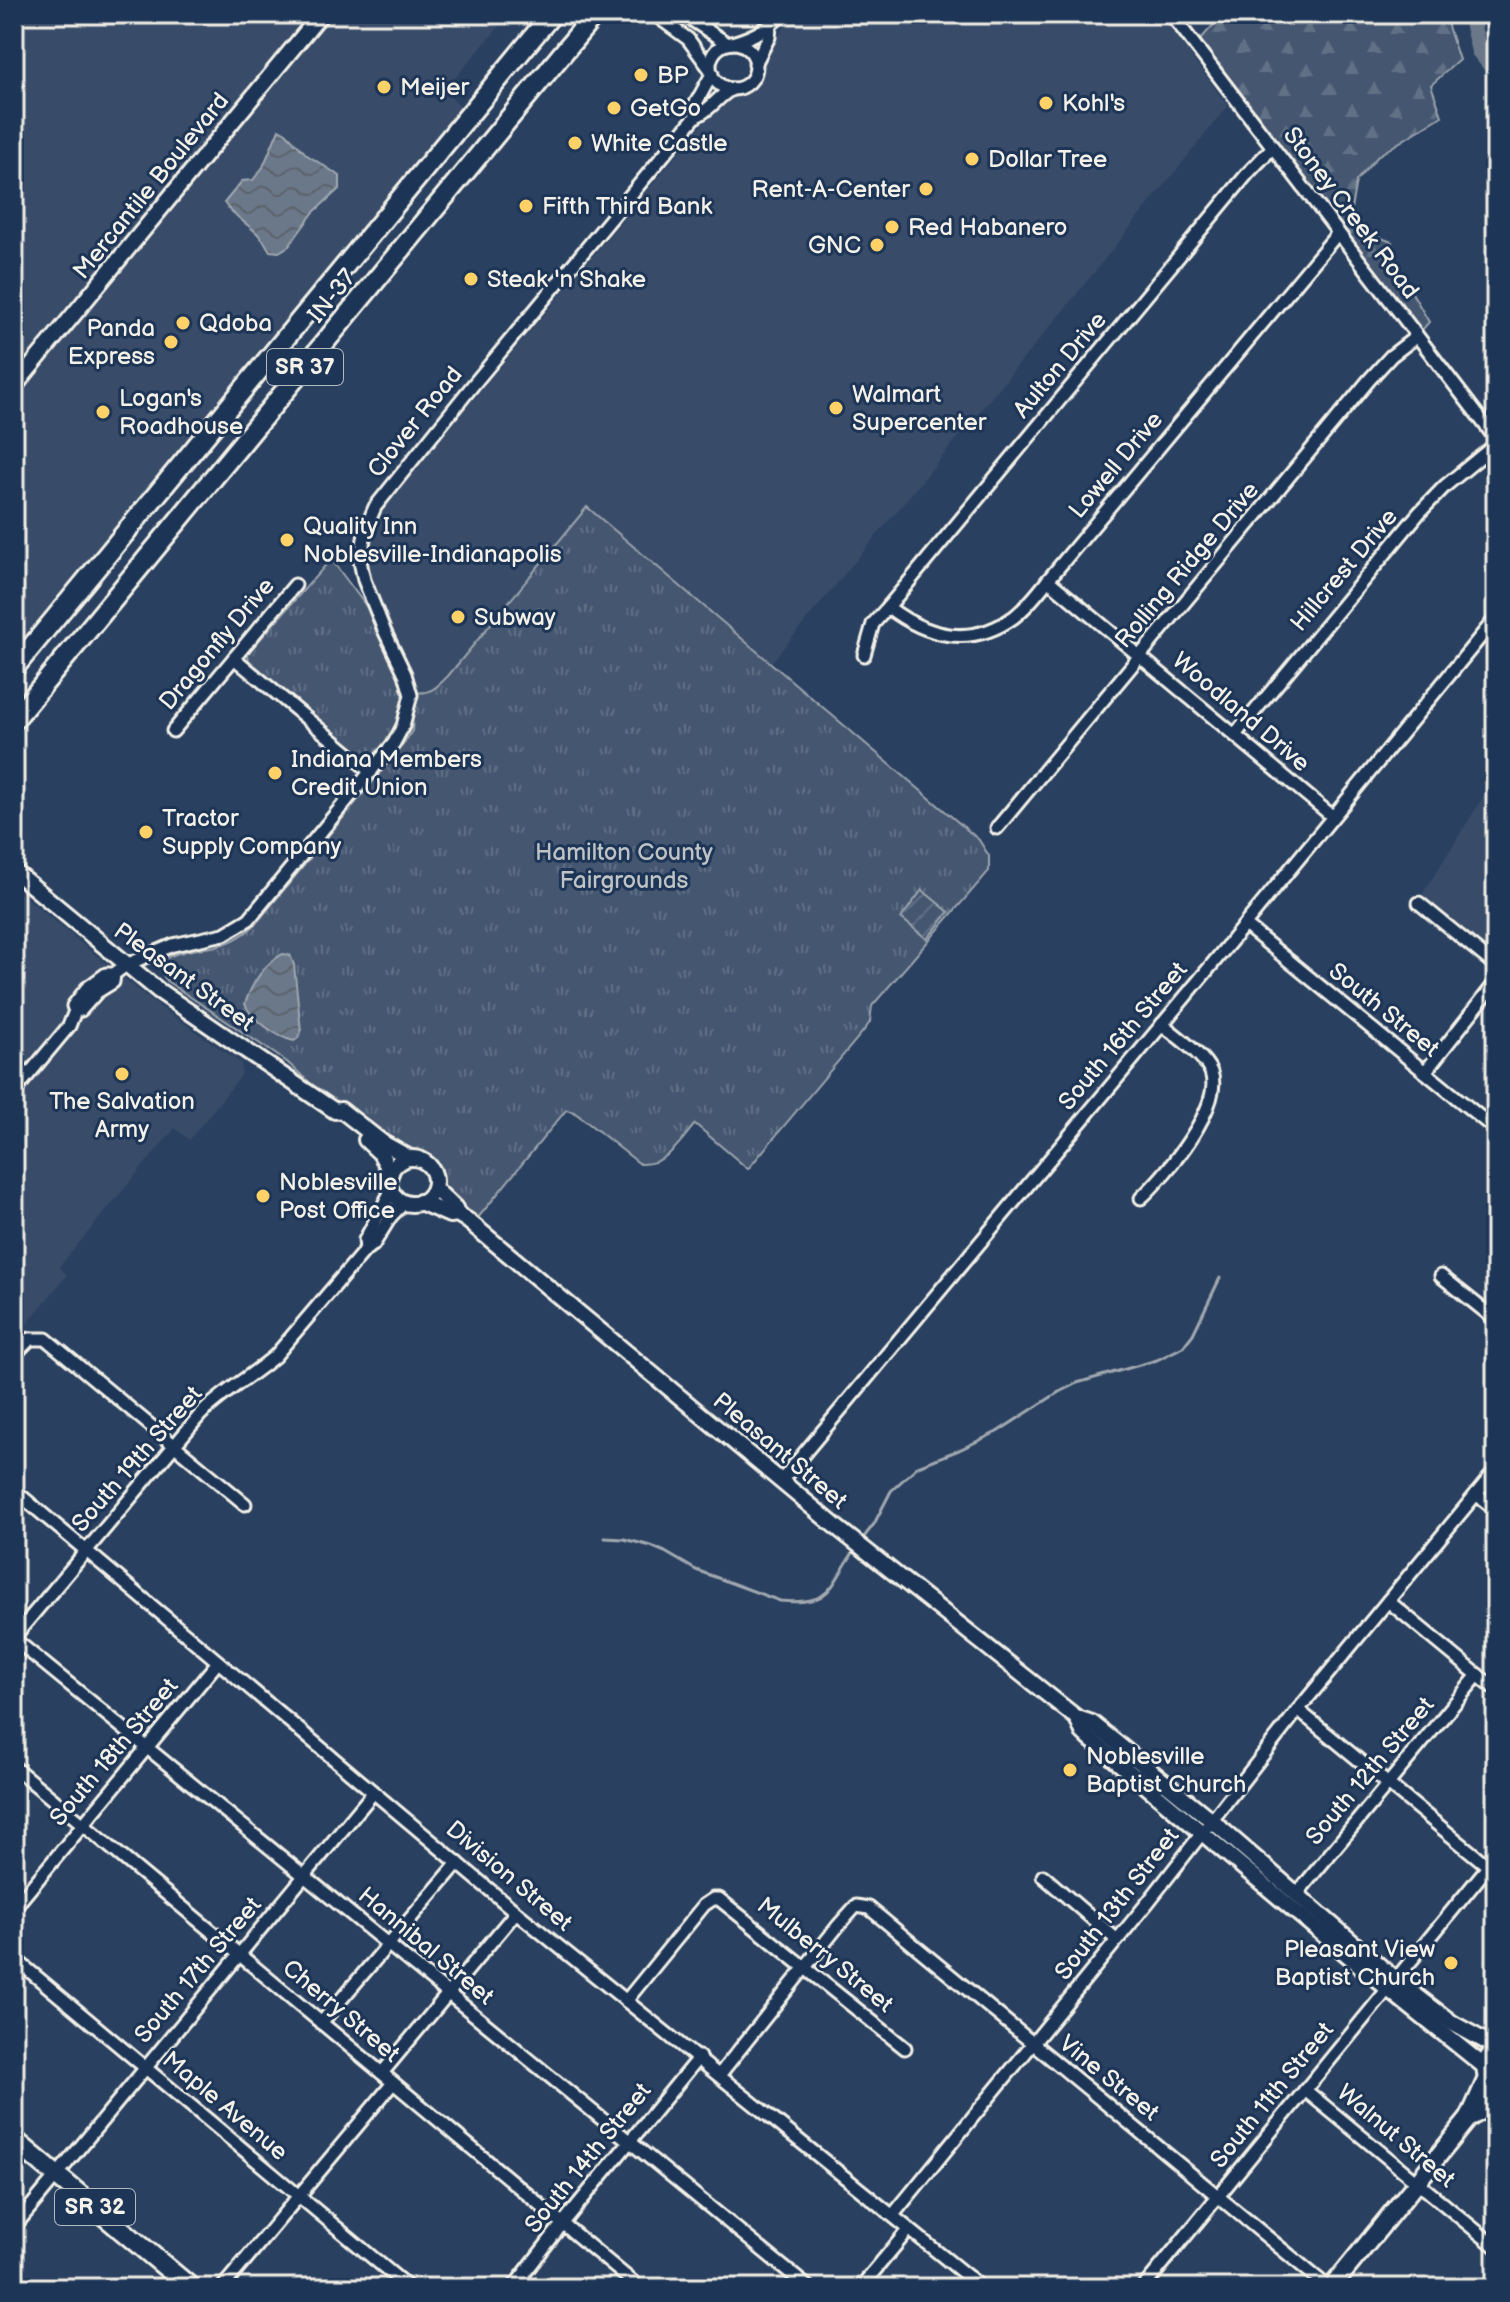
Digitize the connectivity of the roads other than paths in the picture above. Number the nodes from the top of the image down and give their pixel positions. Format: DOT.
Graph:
graph roads {
  1 [pos="321,14"];
  2 [pos="552,14"];
  3 [pos="595,14"];
  4 [pos="654,14"];
  5 [pos="683,14"];
  6 [pos="782,14"];
  7 [pos="1171,14"];
  8 [pos="770,27"];
  9 [pos="730,44"];
  10 [pos="755,64"];
  11 [pos="711,72"];
  12 [pos="732,89"];
  13 [pos="696,116"];
  14 [pos="1273,147"];
  15 [pos="1338,233"];
  16 [pos="1417,336"];
  17 [pos="14,387"];
  18 [pos="1496,441"];
  19 [pos="1048,580"];
  20 [pos="295,585"];
  21 [pos="888,607"];
  22 [pos="1496,618"];
  23 [pos="864,655"];
  24 [pos="1140,656"];
  25 [pos="234,658"];
  26 [pos="14,668"];
  27 [pos="14,720"];
  28 [pos="173,731"];
  29 [pos="1235,735"];
  30 [pos="371,772"];
  31 [pos="1332,816"];
  32 [pos="997,828"];
  33 [pos="14,871"];
  34 [pos="1419,903"];
  35 [pos="1245,925"];
  36 [pos="1496,966"];
  37 [pos="120,970"];
  38 [pos="1496,982"];
  39 [pos="1162,1024"];
  40 [pos="1425,1072"];
  41 [pos="14,1092"];
  42 [pos="335,1111"];
  43 [pos="1496,1130"];
  44 [pos="410,1158"];
  45 [pos="391,1173"];
  46 [pos="434,1188"];
  47 [pos="391,1191"];
  48 [pos="1141,1198"];
  49 [pos="420,1202"];
  50 [pos="404,1203"];
  51 [pos="457,1214"];
  52 [pos="366,1249"];
  53 [pos="1441,1276"];
  54 [pos="1496,1320"];
  55 [pos="14,1355"];
  56 [pos="174,1445"];
  57 [pos="1496,1470"];
  58 [pos="781,1481"];
  59 [pos="14,1490"];
  60 [pos="1476,1494"];
  61 [pos="245,1504"];
  62 [pos="1496,1510"];
  63 [pos="86,1552"];
  64 [pos="1388,1601"];
  65 [pos="14,1638"];
  66 [pos="218,1662"];
  67 [pos="1478,1675"];
  68 [pos="1496,1690"];
  69 [pos="1298,1710"];
  70 [pos="148,1747"];
  71 [pos="14,1767"];
  72 [pos="1387,1784"];
  73 [pos="373,1793"];
  74 [pos="82,1824"];
  75 [pos="1206,1826"];
  76 [pos="1492,1862"];
  77 [pos="458,1863"];
  78 [pos="305,1874"];
  79 [pos="1043,1876"];
  80 [pos="1296,1895"];
  81 [pos="14,1908"];
  82 [pos="516,1912"];
  83 [pos="1117,1940"];
  84 [pos="389,1944"];
  85 [pos="239,1954"];
  86 [pos="14,1958"];
  87 [pos="806,1967"];
  88 [pos="1392,1984"];
  89 [pos="449,1994"];
  90 [pos="626,2001"];
  91 [pos="321,2023"];
  92 [pos="1033,2044"];
  93 [pos="905,2048"];
  94 [pos="1496,2048"];
  95 [pos="699,2057"];
  96 [pos="145,2068"];
  97 [pos="382,2073"];
  98 [pos="720,2074"];
  99 [pos="1489,2078"];
  100 [pos="393,2083"];
  101 [pos="1305,2090"];
  102 [pos="1496,2103"];
  103 [pos="1469,2118"];
  104 [pos="14,2140"];
  105 [pos="629,2141"];
  106 [pos="56,2175"];
  107 [pos="1417,2182"];
  108 [pos="1218,2195"];
  109 [pos="299,2196"];
  110 [pos="893,2215"];
  111 [pos="563,2223"];
  112 [pos="14,2227"];
  113 [pos="909,2229"];
  114 [pos="1496,2247"];
  115 [pos="970,2278"];
  116 [pos="1149,2286"];
  117 [pos="191,2288"];
  118 [pos="222,2288"];
  119 [pos="409,2288"];
  120 [pos="513,2288"];
  121 [pos="640,2288"];
  122 [pos="809,2288"];
  123 [pos="860,2288"];
  124 [pos="961,2288"];
  125 [pos="982,2288"];
  126 [pos="1330,2288"];
  1 -- 17 [label="street, Mercantile Boulevard"];
  2 -- 26 [label="main road, IN-37 / SR 37"];
  3 -- 27 [label="main road, IN-37 / SR 37"];
  4 -- 11 [label="street"];
  5 -- 9 [label="street"];
  6 -- 8 [label="street"];
  7 -- 14 [label="street, Stoney Creek Road"];
  8 -- 9 [label="street"];
  8 -- 10 [label="street"];
  9 -- 10 [label="street"];
  9 -- 11 [label="street"];
  10 -- 12 [label="street"];
  11 -- 12 [label="street"];
  11 -- 13 [label="street, Clover Road"];
  12 -- 13 [label="street, Clover Road"];
  13 -- 30 [label="street, Clover Road"];
  14 -- 15 [label="street, Stoney Creek Road"];
  14 -- 21 [label="street, Aulton Drive"];
  15 -- 16 [label="street, Stoney Creek Road"];
  15 -- 19 [label="street, Lowell Drive"];
  16 -- 18 [label="street, Stoney Creek Road"];
  16 -- 24 [label="street, Rolling Ridge Drive"];
  18 -- 29 [label="street, Hillcrest Drive"];
  19 -- 21 [label="street, Lowell Drive"];
  19 -- 24 [label="street, Woodland Drive"];
  20 -- 25 [label="street, Dragonfly Drive"];
  21 -- 23 [label="street, Aulton Drive"];
  22 -- 31 [label="street, South 16th Street"];
  24 -- 29 [label="street, Woodland Drive"];
  24 -- 32 [label="street, Rolling Ridge Drive"];
  25 -- 28 [label="street, Dragonfly Drive"];
  25 -- 30 [label="street"];
  29 -- 31 [label="street, Woodland Drive"];
  30 -- 37 [label="street, Clover Road"];
  31 -- 35 [label="street, South 16th Street"];
  33 -- 37 [label="street, Pleasant Street"];
  34 -- 36 [label="street"];
  35 -- 39 [label="street, South 16th Street"];
  35 -- 40 [label="street, South Street"];
  37 -- 41 [label="street, Clover Road"];
  37 -- 42 [label="street, Pleasant Street"];
  38 -- 40 [label="street"];
  39 -- 48 [label="street"];
  39 -- 58 [label="street, South 16th Street"];
  40 -- 43 [label="street, South Street"];
  42 -- 44 [label="street, Pleasant Street"];
  42 -- 45 [label="street, Pleasant Street"];
  44 -- 45 [label="street"];
  44 -- 46 [label="street"];
  45 -- 47 [label="street"];
  46 -- 49 [label="street"];
  46 -- 51 [label="street, Pleasant Street"];
  47 -- 50 [label="street"];
  47 -- 52 [label="street, South 19th Street"];
  49 -- 50 [label="street"];
  49 -- 51 [label="street, Pleasant Street"];
  50 -- 52 [label="street, South 19th Street"];
  51 -- 58 [label="street, Pleasant Street"];
  52 -- 56 [label="street, South 19th Street"];
  53 -- 54 [label="street"];
  55 -- 56 [label="street"];
  56 -- 61 [label="street"];
  56 -- 63 [label="street, South 19th Street"];
  57 -- 60 [label="street, South 13th Street"];
  58 -- 75 [label="street, Pleasant Street"];
  59 -- 63 [label="street, Division Street"];
  60 -- 62 [label="street"];
  60 -- 64 [label="street, South 13th Street"];
  63 -- 65 [label="street, South 19th Street"];
  63 -- 66 [label="street, Division Street"];
  64 -- 67 [label="street"];
  64 -- 69 [label="street, South 13th Street"];
  65 -- 70 [label="street, Hannibal Street"];
  66 -- 70 [label="street, South 18th Street"];
  66 -- 73 [label="street, Division Street"];
  67 -- 68 [label="street"];
  67 -- 72 [label="street, South 12th Street"];
  69 -- 72 [label="street"];
  69 -- 75 [label="street, South 13th Street"];
  70 -- 74 [label="street, South 18th Street"];
  70 -- 78 [label="street, Hannibal Street"];
  71 -- 74 [label="street, Cherry Street"];
  72 -- 76 [label="street"];
  72 -- 80 [label="street, South 12th Street"];
  73 -- 77 [label="street, Division Street"];
  73 -- 78 [label="street, South 17th Street"];
  74 -- 81 [label="street, South 18th Street"];
  74 -- 85 [label="street, Cherry Street"];
  75 -- 80 [label="street, Pleasant Street"];
  75 -- 83 [label="street, South 13th Street"];
  75 -- 88 [label="street, Pleasant Street"];
  76 -- 88 [label="street, South 11th Street"];
  77 -- 82 [label="street, Division Street"];
  77 -- 84 [label="street"];
  78 -- 84 [label="street, Hannibal Street"];
  78 -- 85 [label="street, South 17th Street"];
  79 -- 83 [label="street"];
  80 -- 88 [label="street, Pleasant Street"];
  82 -- 89 [label="street"];
  82 -- 90 [label="street, Division Street"];
  83 -- 92 [label="street, South 13th Street"];
  84 -- 89 [label="street, Hannibal Street"];
  84 -- 91 [label="street"];
  85 -- 91 [label="street, Cherry Street"];
  85 -- 96 [label="street, South 17th Street"];
  86 -- 96 [label="street, Maple Avenue"];
  87 -- 90 [label="street, Mulberry Street"];
  87 -- 92 [label="street, Vine Street"];
  87 -- 93 [label="street, Mulberry Street"];
  87 -- 98 [label="street"];
  88 -- 94 [label="street, Pleasant Street"];
  88 -- 99 [label="street, Pleasant Street"];
  88 -- 101 [label="street, South 11th Street"];
  89 -- 97 [label="street"];
  89 -- 105 [label="street, Hannibal Street"];
  90 -- 95 [label="street, Division Street"];
  91 -- 97 [label="street, Cherry Street"];
  92 -- 108 [label="street, Vine Street"];
  92 -- 110 [label="street, South 13th Street"];
  94 -- 99 [label="main road"];
  95 -- 98 [label="street, Division Street"];
  95 -- 105 [label="street, South 14th Street"];
  96 -- 106 [label="street, South 17th Street"];
  96 -- 109 [label="street, Maple Avenue"];
  97 -- 100 [label="street, Cherry Street"];
  98 -- 110 [label="street, Division Street"];
  99 -- 103 [label="main road"];
  100 -- 109 [label="street"];
  100 -- 111 [label="street, Cherry Street"];
  101 -- 107 [label="street, Walnut Street"];
  101 -- 108 [label="street, South 11th Street"];
  102 -- 103 [label="main road"];
  103 -- 107 [label="main road"];
  104 -- 106 [label="main road, SR 32"];
  105 -- 111 [label="street, South 14th Street"];
  105 -- 122 [label="street, Hannibal Street"];
  106 -- 112 [label="street, South 17th Street"];
  106 -- 117 [label="main road, SR 32"];
  107 -- 114 [label="street, Walnut Street"];
  107 -- 126 [label="main road"];
  108 -- 116 [label="street, South 11th Street"];
  108 -- 126 [label="street, Vine Street"];
  109 -- 118 [label="street"];
  109 -- 119 [label="street, Maple Avenue"];
  110 -- 113 [label="street, Division Street"];
  111 -- 120 [label="street, South 14th Street"];
  111 -- 121 [label="street, Cherry Street"];
  113 -- 115 [label="street, Division Street"];
  113 -- 123 [label="street"];
  115 -- 124 [label="street"];
  115 -- 125 [label="street, Division Street"];
}
